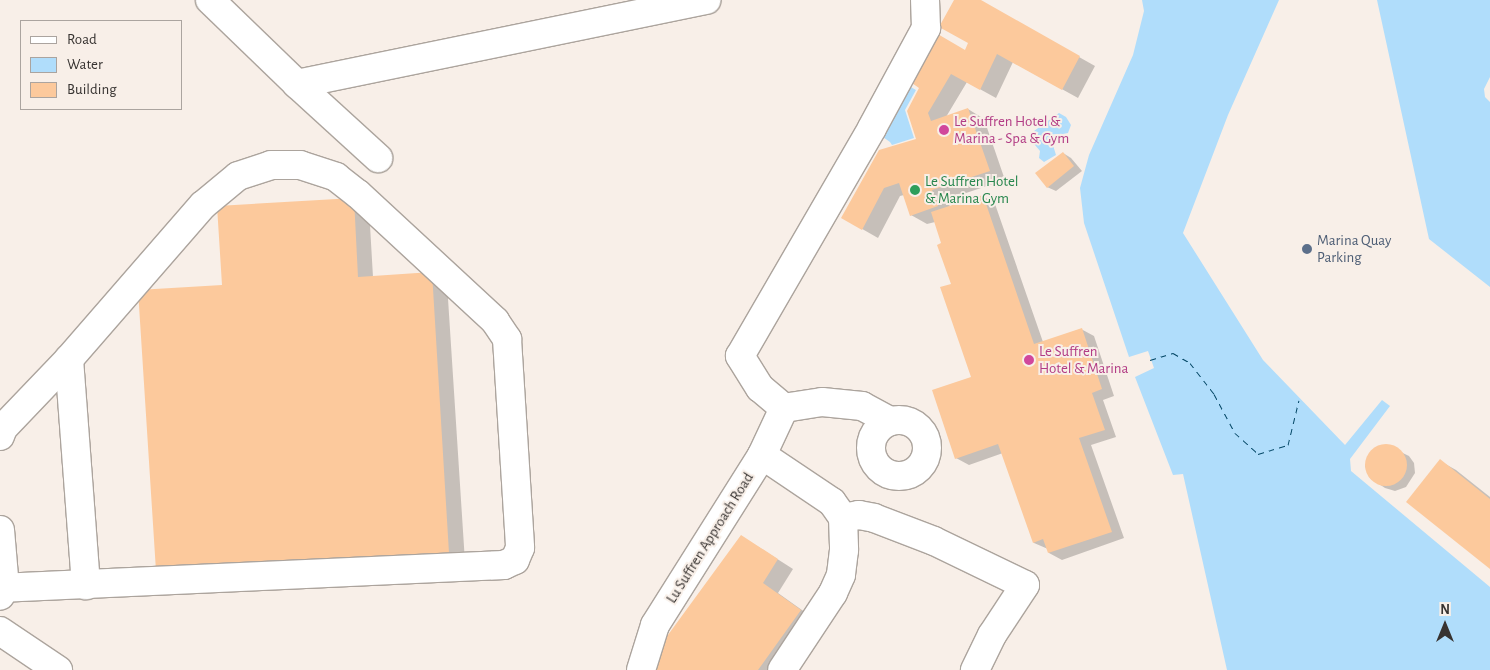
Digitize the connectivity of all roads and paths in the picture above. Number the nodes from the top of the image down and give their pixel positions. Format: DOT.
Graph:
graph roads {
  1 [pos="210,0"];
  2 [pos="706,0"];
  3 [pos="925,0"];
  4 [pos="653,5"];
  5 [pos="297,84"];
  6 [pos="378,158"];
  7 [pos="69,359"];
  8 [pos="784,408"];
  9 [pos="890,421"];
  10 [pos="0,436"];
  11 [pos="762,455"];
  12 [pos="843,518"];
  13 [pos="0,530"];
  14 [pos="86,584"];
  15 [pos="2,592"];
  16 [pos="0,631"];
  17 [pos="58,670"];
  18 [pos="641,670"];
  19 [pos="782,670"];
  20 [pos="975,670"];
  1 -- 5 [label="street"];
  2 -- 4 [label="street"];
  3 -- 8 [label="street"];
  4 -- 5 [label="street"];
  5 -- 6 [label="street"];
  7 -- 10 [label="street"];
  7 -- 14 [label="street"];
  7 -- 14 [label="street"];
  8 -- 9 [label="street"];
  8 -- 11 [label="street, Lu Suffren Approach Road"];
  11 -- 12 [label="street"];
  11 -- 18 [label="street, Lu Suffren Approach Road"];
  12 -- 19 [label="street"];
  12 -- 20 [label="street"];
  13 -- 15 [label="street"];
  14 -- 15 [label="street"];
  16 -- 17 [label="street"];
}
